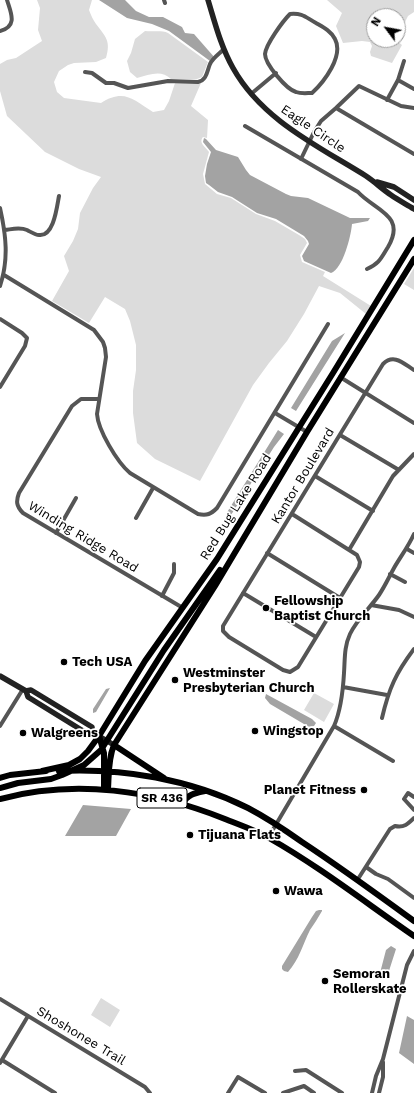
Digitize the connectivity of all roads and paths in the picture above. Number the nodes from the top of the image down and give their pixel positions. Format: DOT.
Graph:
graph roads {
  1 [pos="7,0"];
  2 [pos="208,0"];
  3 [pos="0,31"];
  4 [pos="223,50"];
  5 [pos="404,61"];
  6 [pos="85,72"];
  7 [pos="276,74"];
  8 [pos="398,80"];
  9 [pos="414,89"];
  10 [pos="251,94"];
  11 [pos="387,100"];
  12 [pos="336,108"];
  13 [pos="414,108"];
  14 [pos="245,126"];
  15 [pos="309,141"];
  16 [pos="414,154"];
  17 [pos="302,159"];
  18 [pos="374,181"];
  19 [pos="59,196"];
  20 [pos="414,200"];
  21 [pos="0,208"];
  22 [pos="414,209"];
  23 [pos="5,230"];
  24 [pos="414,240"];
  25 [pos="414,259"];
  26 [pos="367,269"];
  27 [pos="4,274"];
  28 [pos="0,286"];
  29 [pos="0,319"];
  30 [pos="328,324"];
  31 [pos="362,325"];
  32 [pos="414,370"];
  33 [pos="340,377"];
  34 [pos="0,387"];
  35 [pos="365,393"];
  36 [pos="99,399"];
  37 [pos="275,413"];
  38 [pos="414,423"];
  39 [pos="298,427"];
  40 [pos="307,432"];
  41 [pos="340,435"];
  42 [pos="414,454"];
  43 [pos="399,470"];
  44 [pos="315,476"];
  45 [pos="154,488"];
  46 [pos="76,498"];
  47 [pos="373,511"];
  48 [pos="292,514"];
  49 [pos="136,518"];
  50 [pos="253,520"];
  51 [pos="56,533"];
  52 [pos="414,534"];
  53 [pos="407,549"];
  54 [pos="349,550"];
  55 [pos="267,553"];
  56 [pos="414,553"];
  57 [pos="174,564"];
  58 [pos="390,574"];
  59 [pos="405,582"];
  60 [pos="243,593"];
  61 [pos="162,596"];
  62 [pos="340,598"];
  63 [pos="371,605"];
  64 [pos="182,608"];
  65 [pos="414,617"];
  66 [pos="316,637"];
  67 [pos="414,649"];
  68 [pos="0,676"];
  69 [pos="343,687"];
  70 [pos="24,690"];
  71 [pos="387,695"];
  72 [pos="382,718"];
  73 [pos="0,726"];
  74 [pos="334,726"];
  75 [pos="100,736"];
  76 [pos="114,746"];
  77 [pos="393,761"];
  78 [pos="42,771"];
  79 [pos="107,771"];
  80 [pos="0,778"];
  81 [pos="165,779"];
  82 [pos="0,788"];
  83 [pos="106,789"];
  84 [pos="207,791"];
  85 [pos="414,797"];
  86 [pos="0,799"];
  87 [pos="182,804"];
  88 [pos="414,810"];
  89 [pos="414,818"];
  90 [pos="276,824"];
  91 [pos="268,838"];
  92 [pos="366,867"];
  93 [pos="358,880"];
  94 [pos="414,898"];
  95 [pos="414,921"];
  96 [pos="414,936"];
  97 [pos="414,951"];
  98 [pos="0,999"];
  99 [pos="28,1016"];
  100 [pos="384,1059"];
  101 [pos="1,1062"];
  102 [pos="295,1071"];
  103 [pos="47,1091"];
  104 [pos="55,1093"];
  105 [pos="150,1093"];
  106 [pos="228,1093"];
  107 [pos="265,1093"];
  108 [pos="283,1093"];
  109 [pos="314,1093"];
  110 [pos="342,1093"];
  111 [pos="372,1093"];
  112 [pos="379,1093"];
  1 -- 3 [label="street"];
  2 -- 4 [label="street, Eagle Circle"];
  4 -- 6 [label="street"];
  4 -- 10 [label="street, Eagle Circle"];
  5 -- 8 [label="street"];
  7 -- 7 [label="street"];
  7 -- 10 [label="street"];
  8 -- 9 [label="street"];
  8 -- 11 [label="street"];
  10 -- 15 [label="street, Eagle Circle"];
  11 -- 12 [label="street"];
  11 -- 13 [label="street"];
  12 -- 15 [label="street"];
  12 -- 16 [label="street"];
  14 -- 17 [label="street"];
  15 -- 17 [label="street"];
  15 -- 18 [label="street, Eagle Circle"];
  17 -- 26 [label="street"];
  18 -- 20 [label="street, Eagle Circle"];
  18 -- 22 [label="street, Eagle Circle"];
  19 -- 23 [label="street"];
  21 -- 23 [label="street"];
  23 -- 27 [label="street"];
  24 -- 31 [label="main road, Red Bug Lake Road"];
  25 -- 33 [label="main road, Red Bug Lake Road"];
  27 -- 28 [label="street"];
  27 -- 36 [label="street"];
  29 -- 34 [label="street"];
  30 -- 37 [label="street"];
  31 -- 33 [label="main road"];
  31 -- 39 [label="main road, Red Bug Lake Road"];
  32 -- 35 [label="street, Kantor Boulevard"];
  33 -- 35 [label="street"];
  33 -- 40 [label="main road, Red Bug Lake Road"];
  35 -- 38 [label="street"];
  35 -- 41 [label="street, Kantor Boulevard"];
  36 -- 45 [label="street"];
  36 -- 51 [label="street, Winding Ridge Road"];
  37 -- 39 [label="street"];
  37 -- 45 [label="street"];
  39 -- 40 [label="street"];
  39 -- 64 [label="main road, Red Bug Lake Road"];
  40 -- 50 [label="main road, Red Bug Lake Road"];
  41 -- 43 [label="street"];
  41 -- 44 [label="street, Kantor Boulevard"];
  42 -- 43 [label="street"];
  43 -- 47 [label="street"];
  44 -- 47 [label="street"];
  44 -- 48 [label="street, Kantor Boulevard"];
  45 -- 49 [label="street"];
  46 -- 51 [label="street"];
  47 -- 54 [label="street"];
  48 -- 54 [label="street"];
  48 -- 55 [label="street, Kantor Boulevard"];
  50 -- 76 [label="main road, Red Bug Lake Road"];
  50 -- 82 [label="main road"];
  51 -- 61 [label="street, Winding Ridge Road"];
  52 -- 53 [label="street"];
  53 -- 56 [label="street"];
  53 -- 58 [label="street"];
  54 -- 62 [label="street"];
  55 -- 60 [label="street, Kantor Boulevard"];
  55 -- 62 [label="street"];
  57 -- 61 [label="street"];
  58 -- 59 [label="street"];
  58 -- 63 [label="street"];
  60 -- 66 [label="street"];
  60 -- 66 [label="street, Kantor Boulevard"];
  61 -- 64 [label="street, Winding Ridge Road"];
  62 -- 66 [label="street"];
  63 -- 65 [label="street"];
  63 -- 69 [label="street"];
  64 -- 75 [label="main road, Red Bug Lake Road"];
  67 -- 71 [label="street"];
  68 -- 70 [label="street"];
  69 -- 71 [label="street"];
  69 -- 74 [label="street"];
  70 -- 73 [label="street"];
  70 -- 75 [label="street"];
  71 -- 72 [label="street"];
  74 -- 77 [label="street"];
  74 -- 90 [label="street"];
  75 -- 76 [label="street"];
  75 -- 78 [label="main road"];
  75 -- 79 [label="main road, Red Bug Lake Road"];
  76 -- 79 [label="main road, Red Bug Lake Road"];
  76 -- 81 [label="main road"];
  78 -- 79 [label="main road, SR 436"];
  78 -- 80 [label="main road, SR 436"];
  79 -- 81 [label="main road, SR 436"];
  79 -- 83 [label="main road, Red Bug Lake Road"];
  81 -- 84 [label="main road, SR 436"];
  83 -- 86 [label="main road, SR 436"];
  83 -- 87 [label="main road, SR 436"];
  84 -- 87 [label="main road"];
  84 -- 90 [label="main road, SR 436"];
  85 -- 88 [label="street"];
  87 -- 91 [label="main road, SR 436"];
  89 -- 92 [label="street"];
  90 -- 91 [label="street"];
  90 -- 93 [label="main road, SR 436"];
  91 -- 96 [label="main road, SR 436"];
  92 -- 93 [label="street"];
  92 -- 94 [label="street"];
  93 -- 95 [label="main road, SR 436"];
  97 -- 100 [label="street"];
  98 -- 99 [label="street, Shoshonee Trail"];
  99 -- 101 [label="street"];
  99 -- 105 [label="street, Shoshonee Trail"];
  100 -- 111 [label="street"];
  100 -- 112 [label="street"];
  101 -- 103 [label="street"];
  102 -- 110 [label="street"];
  103 -- 104 [label="street"];
  106 -- 107 [label="street"];
  108 -- 109 [label="street"];
}
